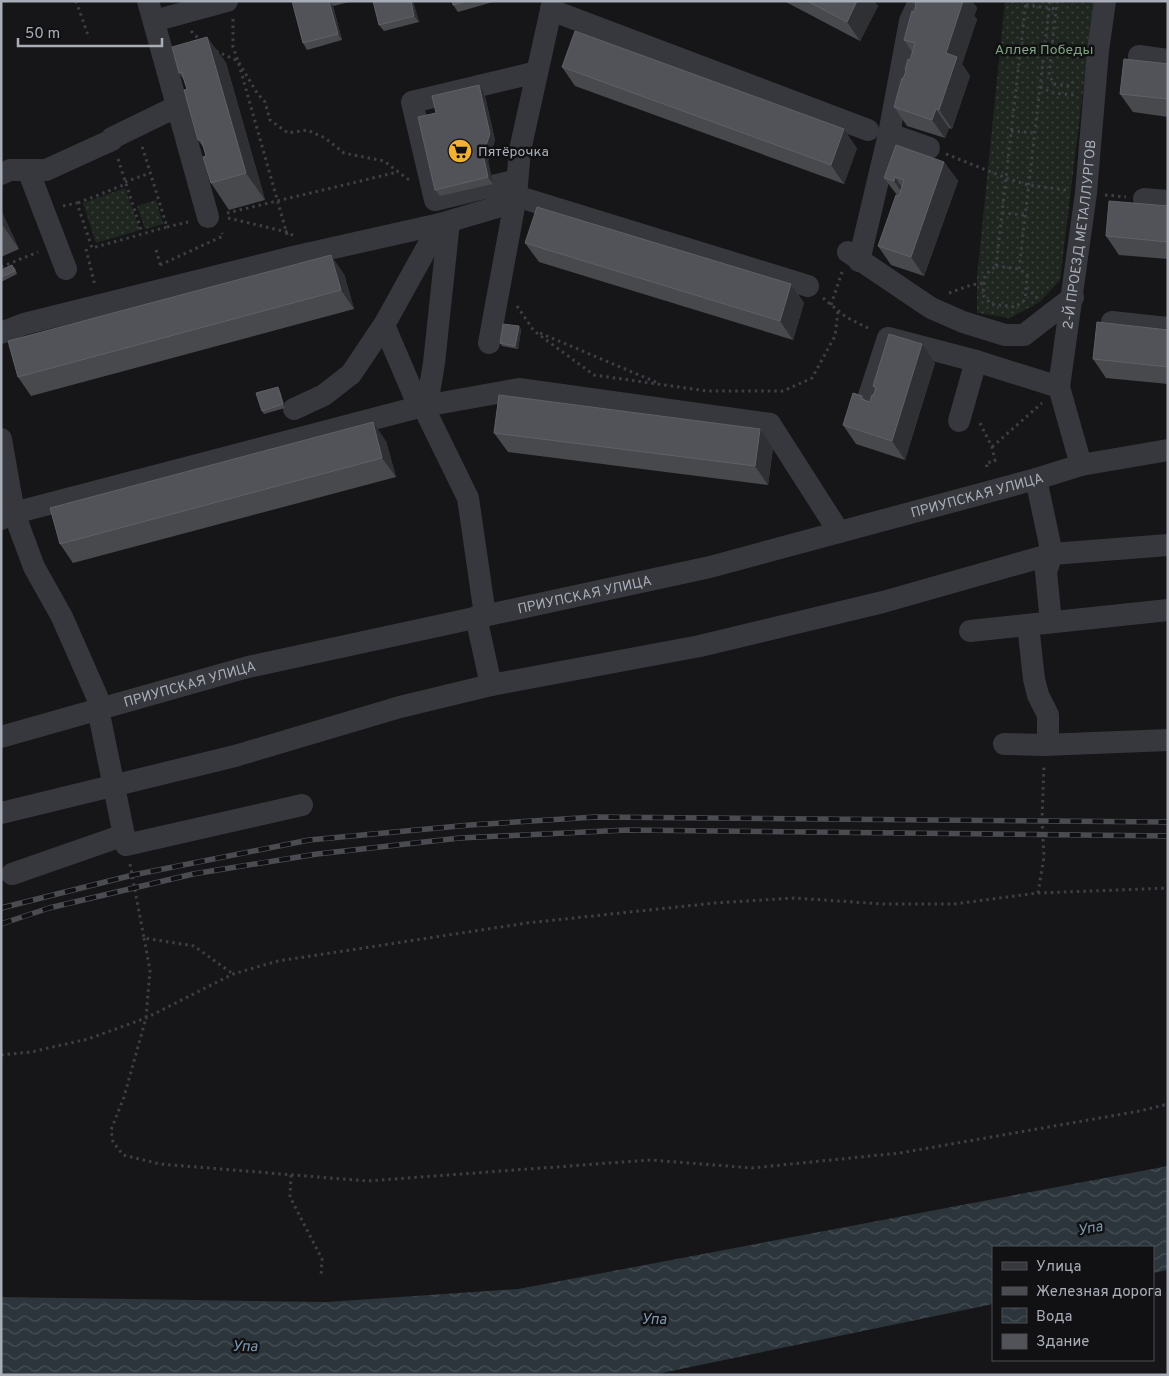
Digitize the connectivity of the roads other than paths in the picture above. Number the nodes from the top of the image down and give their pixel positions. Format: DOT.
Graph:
graph roads {
  1 [pos="918,1"];
  2 [pos="1105,1"];
  3 [pos="552,6"];
  4 [pos="230,8"];
  5 [pos="151,11"];
  6 [pos="1139,56"];
  7 [pos="1168,60"];
  8 [pos="537,72"];
  9 [pos="182,104"];
  10 [pos="879,132"];
  11 [pos="929,148"];
  12 [pos="28,170"];
  13 [pos="1,174"];
  14 [pos="516,193"];
  15 [pos="1144,199"];
  16 [pos="1168,201"];
  17 [pos="217,217"];
  18 [pos="444,223"];
  19 [pos="66,269"];
  20 [pos="808,286"];
  21 [pos="1073,297"];
  22 [pos="1112,322"];
  23 [pos="384,324"];
  24 [pos="1168,328"];
  25 [pos="1,333"];
  26 [pos="489,343"];
  27 [pos="976,361"];
  28 [pos="1060,387"];
  29 [pos="867,402"];
  30 [pos="423,406"];
  31 [pos="294,409"];
  32 [pos="959,421"];
  33 [pos="1,439"];
  34 [pos="1168,450"];
  35 [pos="1081,465"];
  36 [pos="1036,479"];
  37 [pos="5,515"];
  38 [pos="839,532"];
  39 [pos="1168,545"];
  40 [pos="1052,554"];
  41 [pos="1168,610"];
  42 [pos="481,616"];
  43 [pos="1051,622"];
  44 [pos="1028,625"];
  45 [pos="970,631"];
  46 [pos="491,685"];
  47 [pos="100,709"];
  48 [pos="1,737"];
  49 [pos="1168,740"];
  50 [pos="1004,744"];
  51 [pos="1046,744"];
  52 [pos="115,787"];
  53 [pos="302,804"];
  54 [pos="1,813"];
  55 [pos="125,840"];
  56 [pos="12,874"];
  1 -- 10 [label="street"];
  2 -- 21 [label="street, 2-Й ПРОЕЗД МЕТАЛЛУРГОВ"];
  3 -- 8 [label="street"];
  3 -- 10 [label="street"];
  4 -- 5 [label="street"];
  5 -- 9 [label="street"];
  6 -- 7 [label="street"];
  8 -- 14 [label="street"];
  8 -- 14 [label="street"];
  9 -- 12 [label="street"];
  9 -- 17 [label="street"];
  10 -- 11 [label="street"];
  10 -- 21 [label="street"];
  12 -- 13 [label="street"];
  12 -- 19 [label="street"];
  14 -- 18 [label="street"];
  14 -- 20 [label="street"];
  14 -- 26 [label="street"];
  15 -- 16 [label="street"];
  18 -- 23 [label="street"];
  18 -- 25 [label="street"];
  18 -- 30 [label="street"];
  21 -- 28 [label="street, 2-Й ПРОЕЗД МЕТАЛЛУРГОВ"];
  22 -- 24 [label="street"];
  23 -- 30 [label="street"];
  23 -- 31 [label="street"];
  27 -- 28 [label="street"];
  27 -- 29 [label="street"];
  27 -- 32 [label="street"];
  28 -- 35 [label="street, 2-Й ПРОЕЗД МЕТАЛЛУРГОВ"];
  30 -- 37 [label="street"];
  30 -- 38 [label="street"];
  30 -- 42 [label="street"];
  33 -- 37 [label="street"];
  34 -- 35 [label="street, ПРИУПСКАЯ УЛИЦА"];
  35 -- 36 [label="street, ПРИУПСКАЯ УЛИЦА"];
  36 -- 38 [label="street, ПРИУПСКАЯ УЛИЦА"];
  36 -- 40 [label="street"];
  37 -- 47 [label="street"];
  38 -- 42 [label="street, ПРИУПСКАЯ УЛИЦА"];
  39 -- 40 [label="street"];
  40 -- 43 [label="street"];
  40 -- 46 [label="street"];
  41 -- 43 [label="street"];
  42 -- 46 [label="street"];
  42 -- 47 [label="street, ПРИУПСКАЯ УЛИЦА"];
  43 -- 44 [label="street"];
  44 -- 45 [label="street"];
  44 -- 51 [label="street"];
  46 -- 52 [label="street"];
  47 -- 48 [label="street, ПРИУПСКАЯ УЛИЦА"];
  47 -- 52 [label="street"];
  49 -- 51 [label="street"];
  50 -- 51 [label="street"];
  52 -- 54 [label="street"];
  52 -- 55 [label="street"];
  53 -- 55 [label="street"];
  55 -- 56 [label="street"];
}
